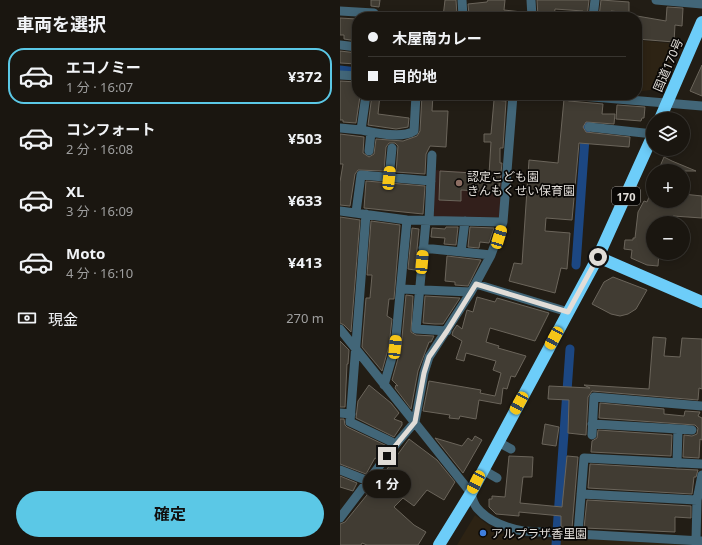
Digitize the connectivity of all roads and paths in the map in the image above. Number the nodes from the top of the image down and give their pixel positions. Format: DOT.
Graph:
graph roads {
  1 [pos="462,0"];
  2 [pos="531,0"];
  3 [pos="595,0"];
  4 [pos="656,0"];
  5 [pos="702,4"];
  6 [pos="340,11"];
  7 [pos="357,12"];
  8 [pos="463,12"];
  9 [pos="532,12"];
  10 [pos="594,12"];
  11 [pos="702,22"];
  12 [pos="340,45"];
  13 [pos="352,46"];
  14 [pos="340,75"];
  15 [pos="352,76"];
  16 [pos="365,100"];
  17 [pos="416,100"];
  18 [pos="513,100"];
  19 [pos="631,100"];
  20 [pos="667,104"];
  21 [pos="702,106"];
  22 [pos="663,112"];
  23 [pos="340,128"];
  24 [pos="589,128"];
  25 [pos="361,130"];
  26 [pos="371,132"];
  27 [pos="646,133"];
  28 [pos="392,148"];
  29 [pos="646,150"];
  30 [pos="369,151"];
  31 [pos="432,155"];
  32 [pos="389,178"];
  33 [pos="431,181"];
  34 [pos="340,211"];
  35 [pos="356,212"];
  36 [pos="366,214"];
  37 [pos="406,220"];
  38 [pos="427,221"];
  39 [pos="466,221"];
  40 [pos="504,222"];
  41 [pos="423,248"];
  42 [pos="461,252"];
  43 [pos="491,254"];
  44 [pos="598,257"];
  45 [pos="473,288"];
  46 [pos="401,289"];
  47 [pos="419,290"];
  48 [pos="702,302"];
  49 [pos="568,312"];
  50 [pos="340,329"];
  51 [pos="447,331"];
  52 [pos="356,350"];
  53 [pos="384,385"];
  54 [pos="702,406"];
  55 [pos="340,413"];
  56 [pos="351,414"];
  57 [pos="415,422"];
  58 [pos="592,424"];
  59 [pos="678,429"];
  60 [pos="692,430"];
  61 [pos="592,435"];
  62 [pos="498,442"];
  63 [pos="396,444"];
  64 [pos="511,450"];
  65 [pos="676,463"];
  66 [pos="702,464"];
  67 [pos="340,470"];
  68 [pos="482,470"];
  69 [pos="702,475"];
  70 [pos="497,478"];
  71 [pos="368,481"];
  72 [pos="471,493"];
  73 [pos="581,494"];
  74 [pos="699,497"];
  75 [pos="340,518"];
  76 [pos="578,533"];
  77 [pos="699,541"];
  78 [pos="439,545"];
  1 -- 8 [label="street"];
  2 -- 9 [label="street"];
  3 -- 10 [label="street"];
  4 -- 5 [label="street"];
  6 -- 7 [label="street"];
  11 -- 20 [label="highway, 国道170号"];
  12 -- 13 [label="street"];
  14 -- 15 [label="street"];
  16 -- 25 [label="street"];
  17 -- 26 [label="street"];
  18 -- 40 [label="street"];
  19 -- 20 [label="street"];
  20 -- 21 [label="street"];
  20 -- 22 [label="highway, 国道170号"];
  23 -- 25 [label="street"];
  24 -- 27 [label="street"];
  25 -- 26 [label="street"];
  26 -- 30 [label="street"];
  28 -- 32 [label="street"];
  29 -- 44 [label="highway, 170"];
  31 -- 33 [label="street"];
  32 -- 33 [label="street"];
  32 -- 35 [label="street"];
  33 -- 38 [label="street"];
  34 -- 35 [label="street"];
  35 -- 36 [label="street"];
  36 -- 37 [label="street"];
  36 -- 52 [label="street"];
  37 -- 38 [label="street"];
  37 -- 46 [label="street"];
  38 -- 39 [label="street"];
  38 -- 41 [label="street"];
  39 -- 40 [label="street"];
  39 -- 42 [label="street"];
  40 -- 43 [label="street"];
  41 -- 42 [label="street"];
  41 -- 47 [label="street"];
  42 -- 43 [label="street"];
  43 -- 45 [label="street"];
  44 -- 48 [label="highway"];
  44 -- 49 [label="highway, 170"];
  45 -- 47 [label="street"];
  45 -- 49 [label="street"];
  45 -- 51 [label="street"];
  46 -- 47 [label="street"];
  46 -- 53 [label="street"];
  47 -- 51 [label="street"];
  49 -- 62 [label="highway, 170"];
  50 -- 52 [label="street"];
  51 -- 57 [label="street"];
  52 -- 53 [label="street"];
  52 -- 56 [label="street"];
  53 -- 57 [label="street"];
  54 -- 58 [label="street"];
  55 -- 56 [label="street"];
  56 -- 63 [label="street"];
  57 -- 63 [label="street"];
  57 -- 72 [label="street"];
  58 -- 59 [label="street"];
  58 -- 61 [label="street"];
  59 -- 60 [label="street"];
  59 -- 65 [label="street"];
  62 -- 64 [label="street"];
  62 -- 68 [label="highway, 170"];
  63 -- 71 [label="street"];
  65 -- 66 [label="street"];
  65 -- 73 [label="street"];
  67 -- 71 [label="street"];
  68 -- 70 [label="street"];
  68 -- 72 [label="highway, 170"];
  69 -- 74 [label="street"];
  71 -- 75 [label="street"];
  72 -- 76 [label="street"];
  72 -- 78 [label="highway, 170"];
  73 -- 74 [label="street"];
  73 -- 76 [label="street"];
  74 -- 77 [label="street"];
  76 -- 77 [label="street"];
}
